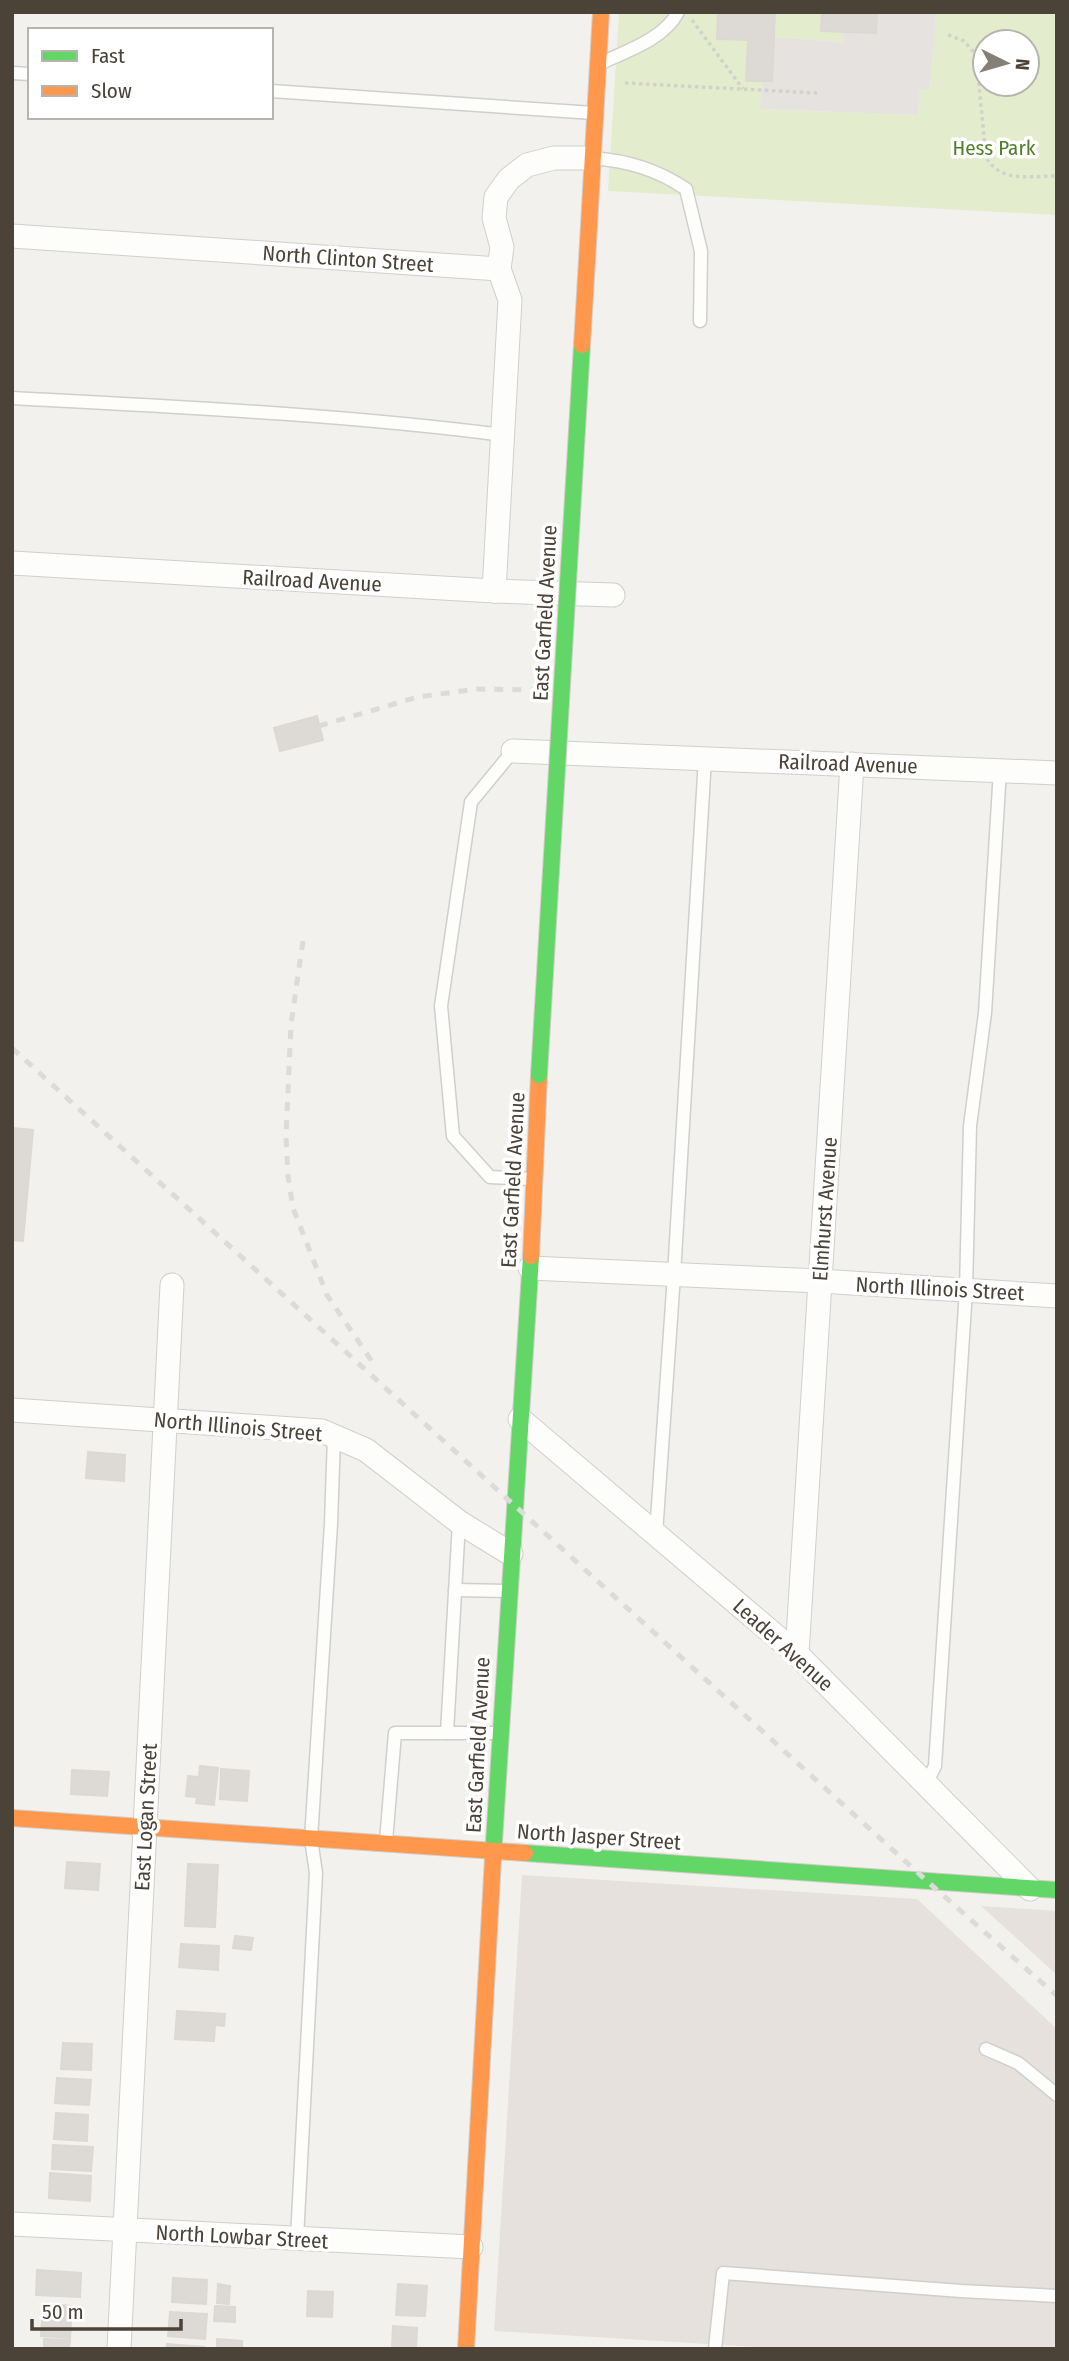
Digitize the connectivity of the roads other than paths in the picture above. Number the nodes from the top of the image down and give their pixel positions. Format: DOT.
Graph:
graph roads {
  1 [pos="601,12"];
  2 [pos="678,12"];
  3 [pos="597,64"];
  4 [pos="273,91"];
  5 [pos="594,113"];
  6 [pos="592,158"];
  7 [pos="12,236"];
  8 [pos="499,269"];
  9 [pos="699,321"];
  10 [pos="12,398"];
  11 [pos="503,435"];
  12 [pos="12,563"];
  13 [pos="494,591"];
  14 [pos="613,595"];
  15 [pos="513,751"];
  16 [pos="705,758"];
  17 [pos="852,764"];
  18 [pos="1000,771"];
  19 [pos="1057,773"];
  20 [pos="534,1179"];
  21 [pos="530,1268"];
  22 [pos="674,1275"];
  23 [pos="820,1282"];
  24 [pos="172,1285"];
  25 [pos="966,1290"];
  26 [pos="1057,1296"];
  27 [pos="12,1410"];
  28 [pos="164,1419"];
  29 [pos="520,1419"];
  30 [pos="334,1436"];
  31 [pos="459,1522"];
  32 [pos="656,1534"];
  33 [pos="510,1554"];
  34 [pos="455,1590"];
  35 [pos="508,1591"];
  36 [pos="797,1654"];
  37 [pos="447,1733"];
  38 [pos="500,1733"];
  39 [pos="926,1784"];
  40 [pos="12,1818"];
  41 [pos="146,1826"];
  42 [pos="311,1839"];
  43 [pos="386,1844"];
  44 [pos="494,1851"];
  45 [pos="1030,1889"];
  46 [pos="1057,1891"];
  47 [pos="986,2049"];
  48 [pos="1057,2095"];
  49 [pos="12,2224"];
  50 [pos="124,2231"];
  51 [pos="297,2239"];
  52 [pos="471,2247"];
  53 [pos="1057,2296"];
  54 [pos="118,2349"];
  55 [pos="466,2349"];
  56 [pos="715,2349"];
  1 -- 3 [label="street, East Garfield Avenue"];
  2 -- 3 [label="lane"];
  3 -- 5 [label="street, East Garfield Avenue"];
  4 -- 5 [label="lane"];
  5 -- 6 [label="street, East Garfield Avenue"];
  6 -- 8 [label="street"];
  6 -- 9 [label="lane"];
  6 -- 20 [label="street, East Garfield Avenue, bridge"];
  7 -- 8 [label="street, North Clinton Street"];
  8 -- 11 [label="street"];
  10 -- 11 [label="lane"];
  11 -- 13 [label="street"];
  12 -- 13 [label="street, Railroad Avenue"];
  13 -- 14 [label="street, Railroad Avenue"];
  15 -- 16 [label="street, Railroad Avenue"];
  15 -- 20 [label="lane"];
  16 -- 17 [label="street, Railroad Avenue"];
  16 -- 22 [label="lane"];
  17 -- 18 [label="street, Railroad Avenue"];
  17 -- 23 [label="street, Elmhurst Avenue"];
  18 -- 19 [label="street, Railroad Avenue"];
  18 -- 25 [label="lane"];
  20 -- 21 [label="street, East Garfield Avenue"];
  21 -- 22 [label="street, North Illinois Street"];
  21 -- 29 [label="street, East Garfield Avenue"];
  22 -- 23 [label="street, North Illinois Street"];
  22 -- 32 [label="lane"];
  23 -- 25 [label="street, North Illinois Street"];
  23 -- 36 [label="street, Elmhurst Avenue"];
  24 -- 28 [label="street, East Logan Street"];
  25 -- 26 [label="street, North Illinois Street"];
  25 -- 39 [label="lane"];
  27 -- 28 [label="street, North Illinois Street"];
  28 -- 30 [label="street, North Illinois Street"];
  28 -- 41 [label="street, East Logan Street"];
  29 -- 32 [label="street, Leader Avenue"];
  29 -- 33 [label="street, East Garfield Avenue"];
  30 -- 31 [label="street, North Illinois Street"];
  30 -- 42 [label="lane"];
  31 -- 33 [label="street, North Illinois Street"];
  31 -- 34 [label="lane"];
  32 -- 36 [label="street, Leader Avenue"];
  33 -- 35 [label="street, East Garfield Avenue"];
  34 -- 35 [label="lane"];
  34 -- 37 [label="lane"];
  35 -- 38 [label="street, East Garfield Avenue"];
  36 -- 39 [label="street, Leader Avenue"];
  37 -- 38 [label="lane"];
  37 -- 43 [label="lane"];
  38 -- 44 [label="street, East Garfield Avenue"];
  39 -- 45 [label="street, Leader Avenue"];
  40 -- 41 [label="street, North Jasper Street"];
  41 -- 42 [label="street, North Jasper Street"];
  41 -- 50 [label="street, East Logan Street"];
  42 -- 43 [label="street, North Jasper Street"];
  42 -- 51 [label="lane"];
  43 -- 44 [label="street, North Jasper Street"];
  44 -- 45 [label="street, North Jasper Street"];
  44 -- 52 [label="street, East Garfield Avenue"];
  45 -- 46 [label="street, North Jasper Street"];
  47 -- 48 [label="lane"];
  49 -- 50 [label="street, North Lowbar Street"];
  50 -- 51 [label="street, North Lowbar Street"];
  50 -- 54 [label="street, East Logan Street"];
  51 -- 52 [label="street, North Lowbar Street"];
  52 -- 55 [label="street, East Garfield Avenue"];
  53 -- 56 [label="lane"];
}
